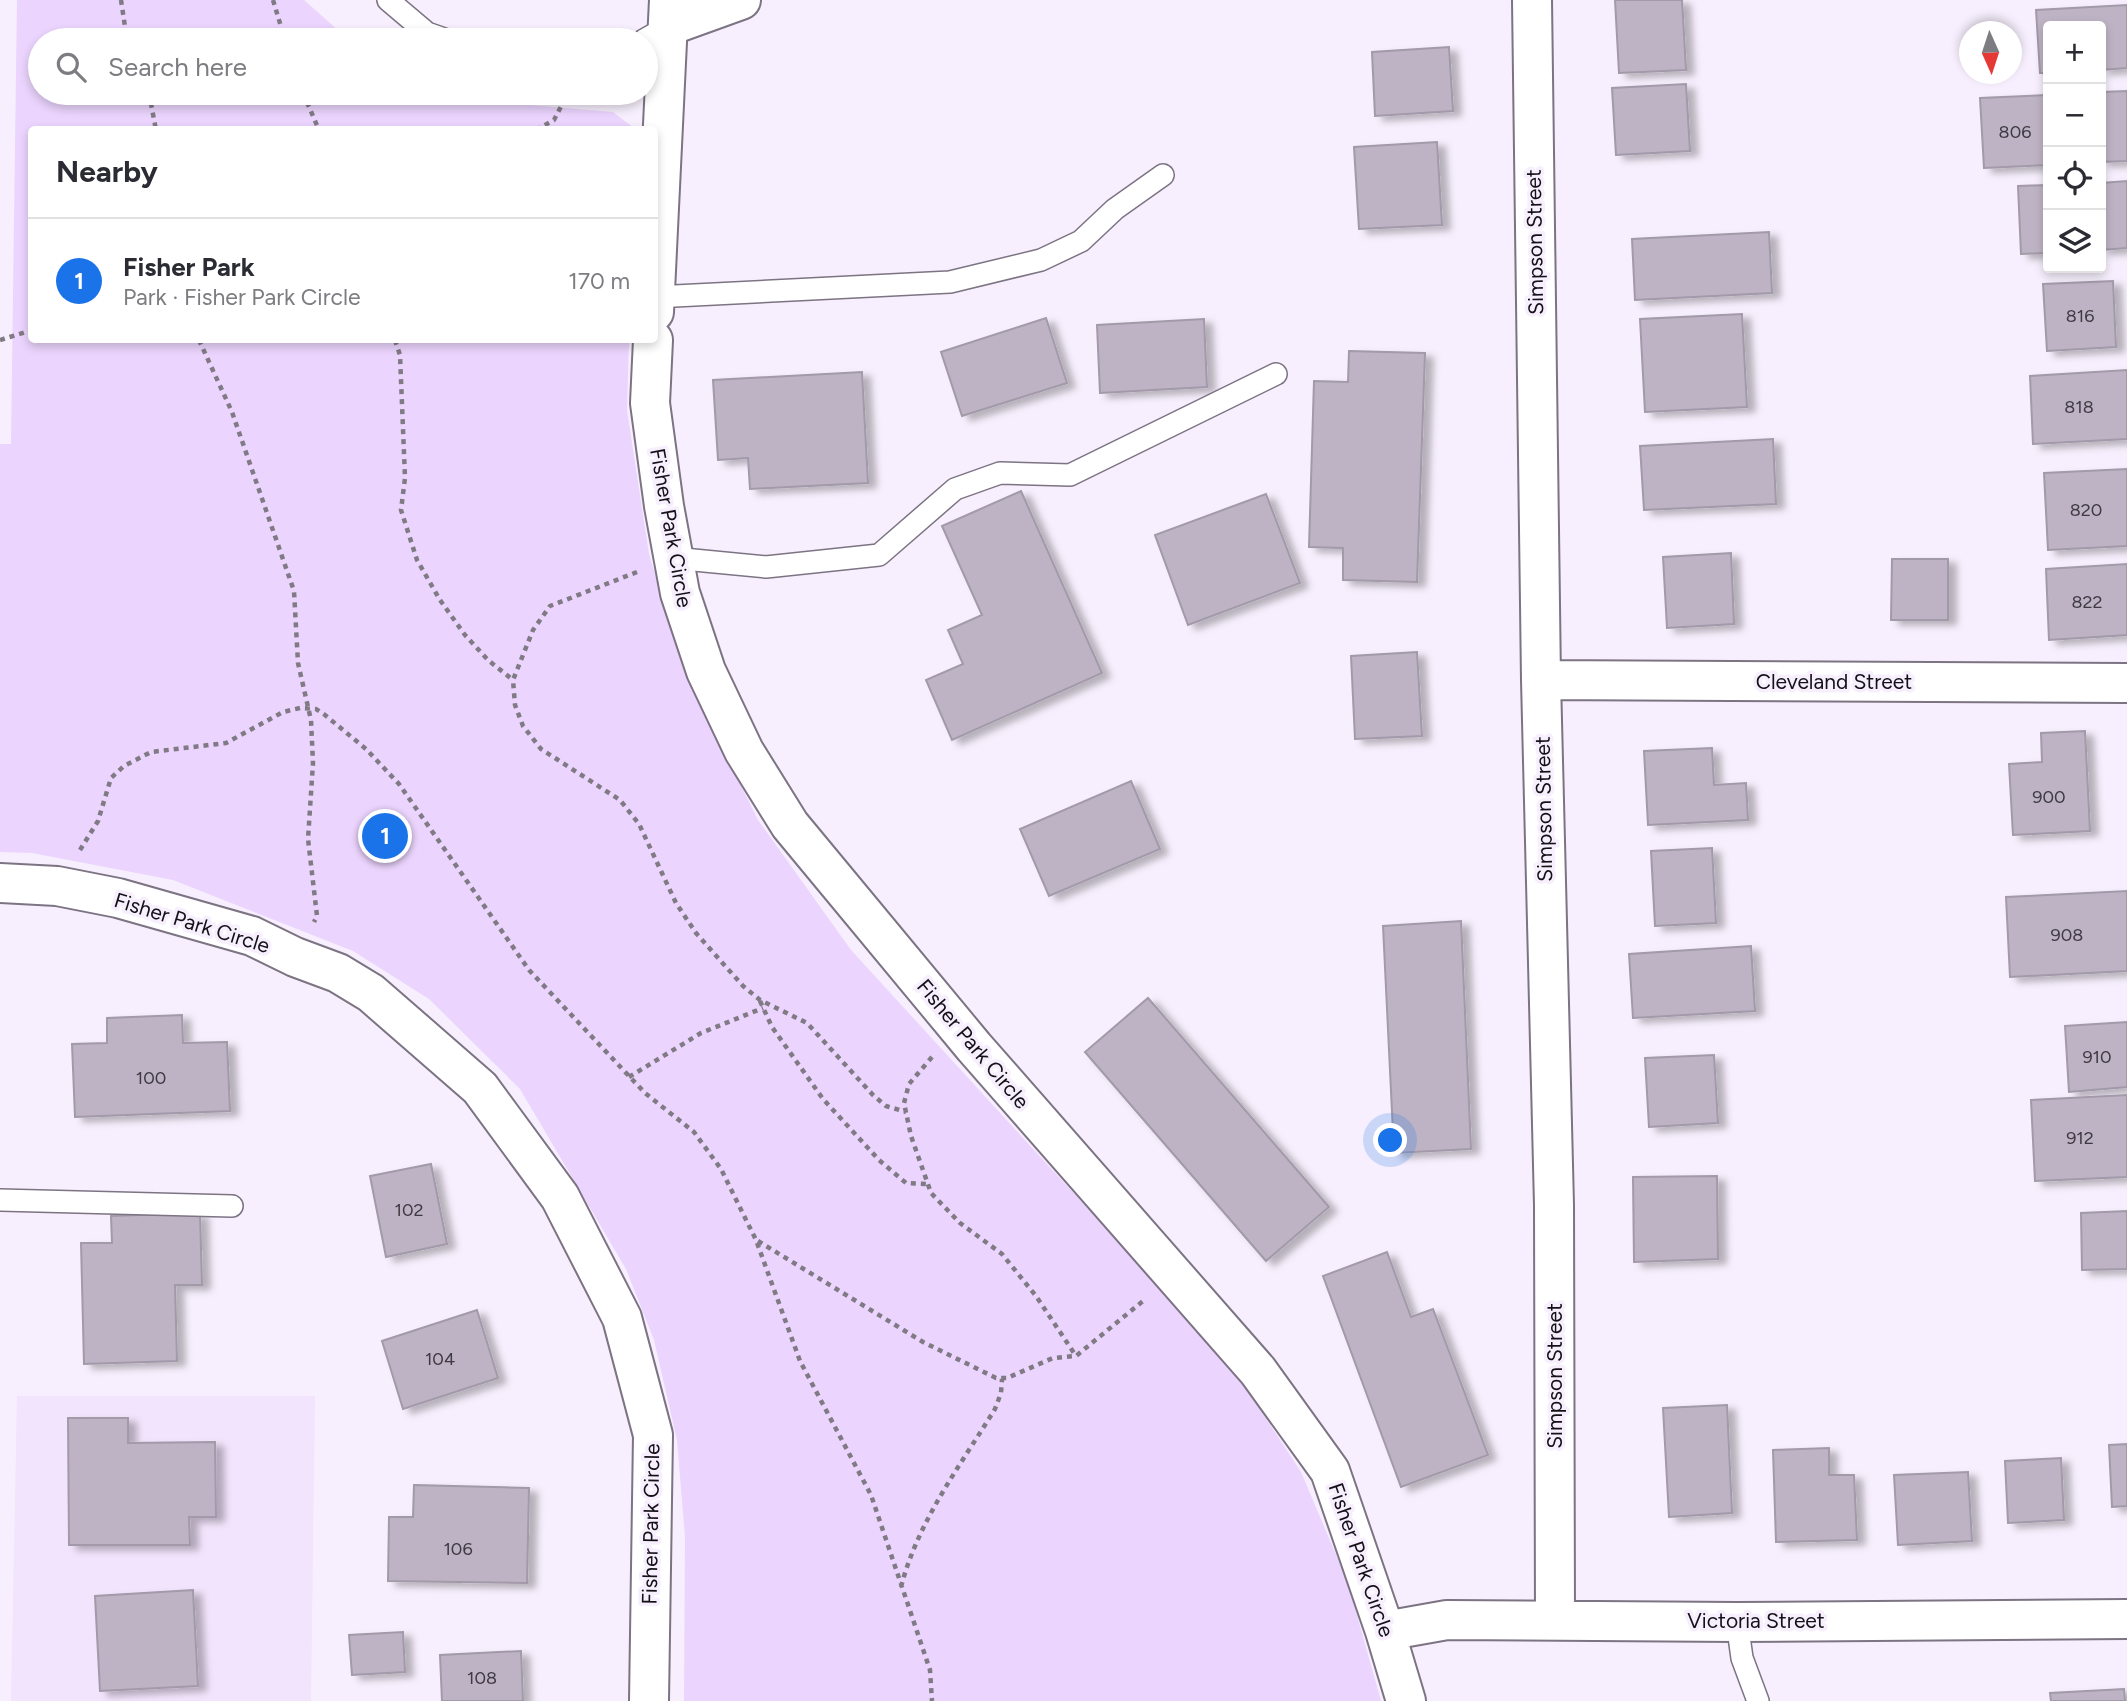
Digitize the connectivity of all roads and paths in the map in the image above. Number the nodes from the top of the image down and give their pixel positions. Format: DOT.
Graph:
graph roads {
  1 [pos="121,0"];
  2 [pos="273,0"];
  3 [pos="388,0"];
  4 [pos="741,0"];
  5 [pos="1532,0"];
  6 [pos="661,22"];
  7 [pos="125,28"];
  8 [pos="281,28"];
  9 [pos="421,28"];
  10 [pos="151,105"];
  11 [pos="308,105"];
  12 [pos="562,105"];
  13 [pos="155,126"];
  14 [pos="317,126"];
  15 [pos="543,126"];
  16 [pos="658,160"];
  17 [pos="1163,176"];
  18 [pos="658,297"];
  19 [pos="28,331"];
  20 [pos="0,340"];
  21 [pos="200,343"];
  22 [pos="396,343"];
  23 [pos="653,343"];
  24 [pos="1276,374"];
  25 [pos="673,558"];
  26 [pos="513,680"];
  27 [pos="1541,680"];
  28 [pos="2127,683"];
  29 [pos="308,709"];
  30 [pos="0,883"];
  31 [pos="57,886"];
  32 [pos="295,957"];
  33 [pos="760,1000"];
  34 [pos="763,1007"];
  35 [pos="958,1028"];
  36 [pos="629,1077"];
  37 [pos="906,1112"];
  38 [pos="928,1184"];
  39 [pos="0,1200"];
  40 [pos="232,1206"];
  41 [pos="756,1240"];
  42 [pos="1173,1275"];
  43 [pos="1076,1356"];
  44 [pos="1002,1379"];
  45 [pos="901,1588"];
  46 [pos="1555,1619"];
  47 [pos="2127,1619"];
  48 [pos="1737,1622"];
  49 [pos="1385,1631"];
  50 [pos="649,1701"];
  51 [pos="932,1701"];
  52 [pos="1406,1701"];
  53 [pos="1758,1701"];
  1 -- 7 [label="path"];
  2 -- 8 [label="path"];
  3 -- 9 [label="lane"];
  4 -- 6 [label="street"];
  5 -- 27 [label="street, Simpson Street"];
  6 -- 16 [label="street"];
  10 -- 13 [label="path"];
  11 -- 14 [label="path"];
  12 -- 15 [label="path"];
  17 -- 18 [label="lane"];
  19 -- 20 [label="path"];
  21 -- 29 [label="path"];
  22 -- 26 [label="path"];
  23 -- 25 [label="street, Fisher Park Circle"];
  24 -- 25 [label="lane"];
  25 -- 26 [label="path"];
  25 -- 35 [label="street, Fisher Park Circle"];
  26 -- 33 [label="path"];
  27 -- 28 [label="street, Cleveland Street"];
  27 -- 46 [label="street, Simpson Street"];
  29 -- 31 [label="path"];
  29 -- 32 [label="path"];
  29 -- 36 [label="path"];
  30 -- 31 [label="street, Fisher Park Circle"];
  31 -- 32 [label="street, Fisher Park Circle"];
  32 -- 50 [label="street, Fisher Park Circle"];
  33 -- 34 [label="path"];
  33 -- 37 [label="path"];
  34 -- 36 [label="path"];
  34 -- 38 [label="path"];
  35 -- 37 [label="path"];
  35 -- 42 [label="street, Fisher Park Circle"];
  36 -- 41 [label="path"];
  37 -- 38 [label="path"];
  38 -- 43 [label="path"];
  39 -- 40 [label="lane"];
  41 -- 44 [label="path"];
  41 -- 45 [label="path"];
  42 -- 43 [label="path"];
  42 -- 49 [label="street, Fisher Park Circle"];
  43 -- 44 [label="path"];
  44 -- 45 [label="path"];
  45 -- 51 [label="path"];
  46 -- 48 [label="street, Victoria Street"];
  46 -- 49 [label="street, Victoria Street"];
  47 -- 48 [label="street, Victoria Street"];
  48 -- 53 [label="lane"];
  49 -- 52 [label="street, Fisher Park Circle"];
}
